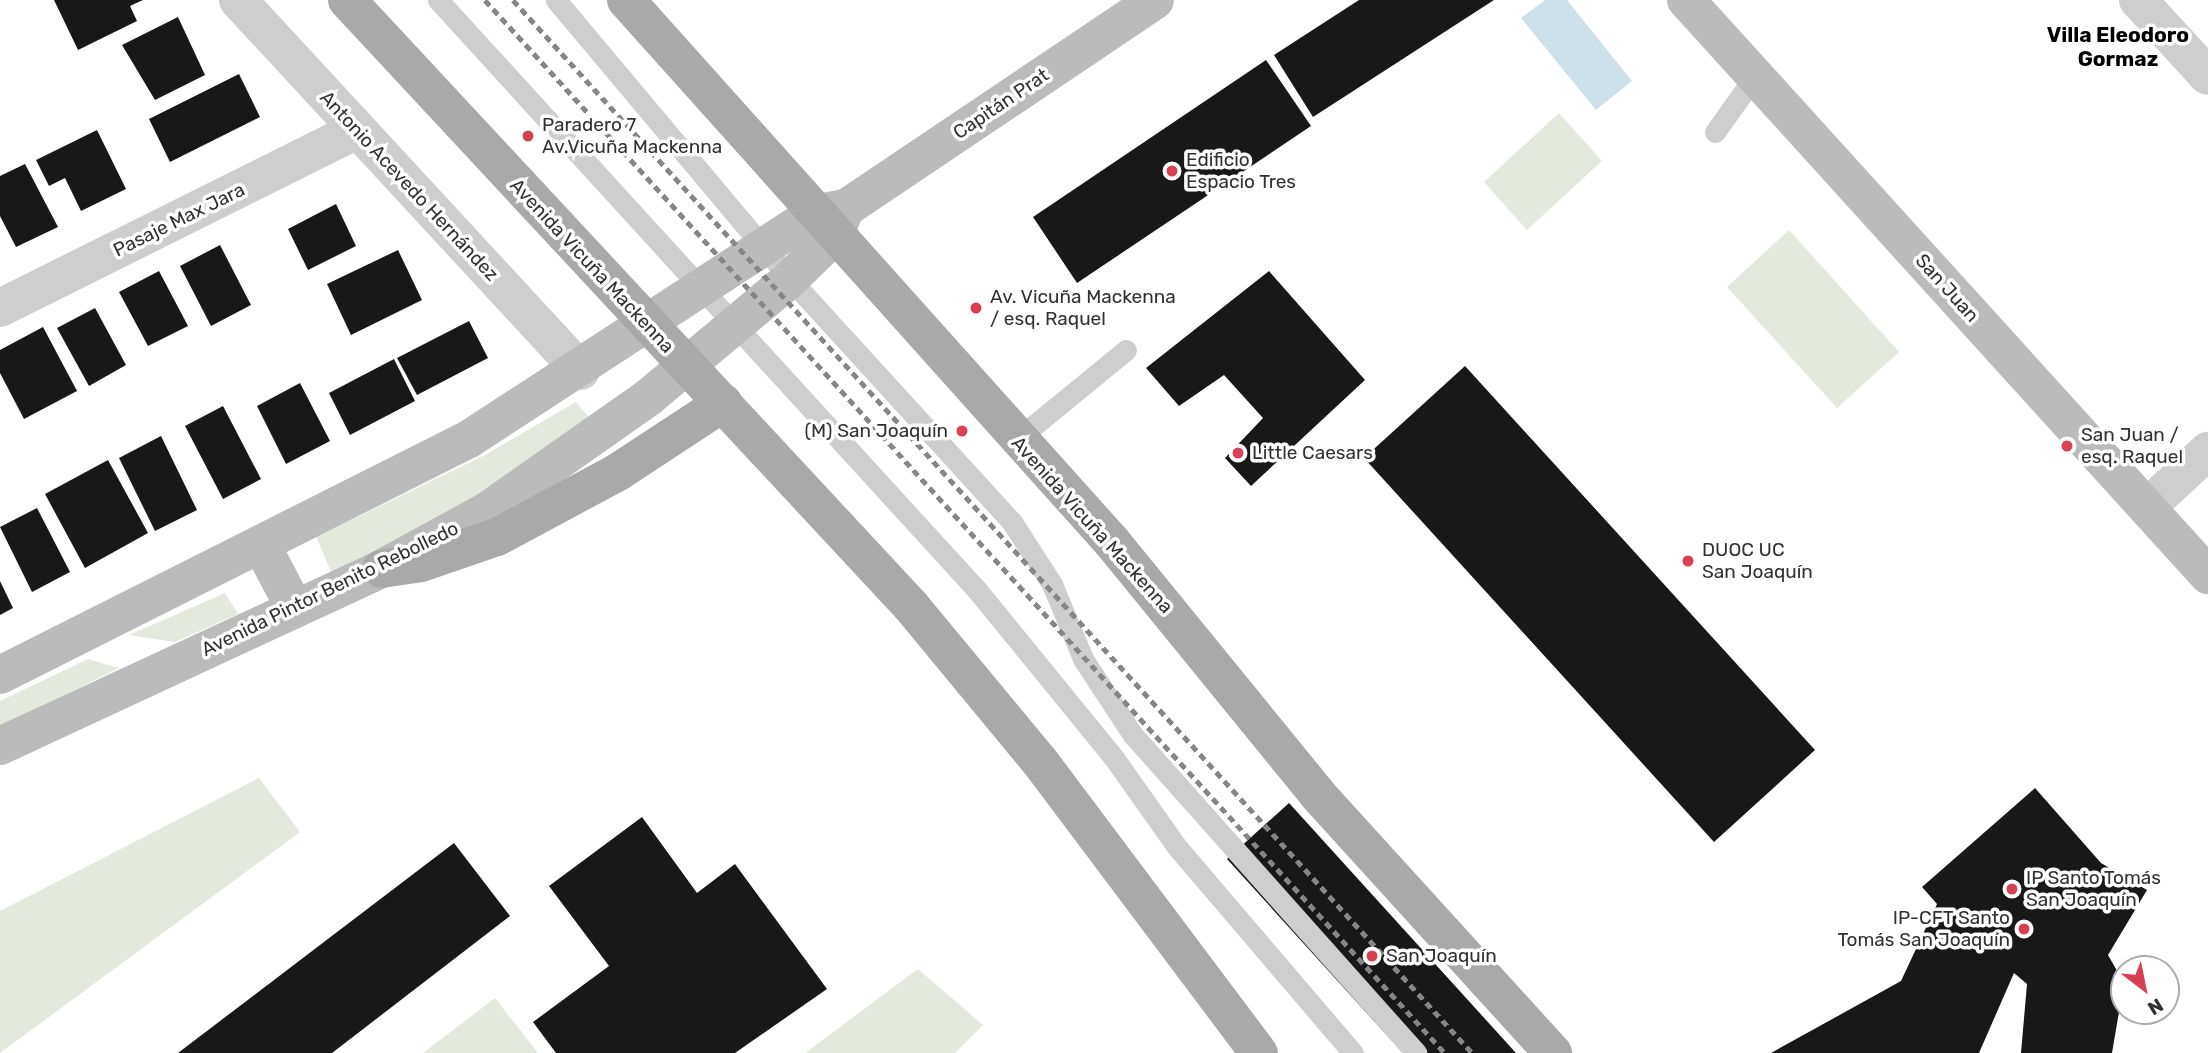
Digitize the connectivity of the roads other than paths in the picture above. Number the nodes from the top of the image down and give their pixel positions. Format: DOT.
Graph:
graph roads {
  1 [pos="238,0"];
  2 [pos="347,0"];
  3 [pos="438,0"];
  4 [pos="556,0"];
  5 [pos="626,0"];
  6 [pos="1686,0"];
  7 [pos="2138,0"];
  8 [pos="1153,1"];
  9 [pos="1755,76"];
  10 [pos="2208,76"];
  11 [pos="357,130"];
  12 [pos="1715,132"];
  13 [pos="831,220"];
  14 [pos="763,247"];
  15 [pos="790,279"];
  16 [pos="702,289"];
  17 [pos="0,308"];
  18 [pos="734,325"];
  19 [pos="646,327"];
  20 [pos="1126,351"];
  21 [pos="686,366"];
  22 [pos="580,371"];
  23 [pos="723,403"];
  24 [pos="1016,440"];
  25 [pos="2208,451"];
  26 [pos="2147,508"];
  27 [pos="262,546"];
  28 [pos="381,569"];
  29 [pos="2208,575"];
  30 [pos="293,607"];
  31 [pos="0,675"];
  32 [pos="0,746"];
  33 [pos="1259,1053"];
  34 [pos="1353,1053"];
  35 [pos="1416,1053"];
  36 [pos="1553,1053"];
  1 -- 11 [label="street, Antonio Acevedo Hernández"];
  2 -- 19 [label="main road, Avenida Vicuña Mackenna"];
  3 -- 16 [label="lane"];
  4 -- 14 [label="lane"];
  5 -- 13 [label="main road, Avenida Vicuña Mackenna"];
  6 -- 9 [label="street, San Juan"];
  7 -- 10 [label="street"];
  8 -- 13 [label="street, Capitán Prat"];
  9 -- 12 [label="lane"];
  9 -- 26 [label="street, San Juan"];
  11 -- 17 [label="street, Pasaje Max Jara"];
  11 -- 22 [label="street, Antonio Acevedo Hernández"];
  13 -- 14 [label="street"];
  13 -- 15 [label="street, Avenida Pintor Benito Rebolledo"];
  13 -- 24 [label="main road, Avenida Vicuña Mackenna"];
  14 -- 15 [label="lane"];
  14 -- 16 [label="street"];
  15 -- 18 [label="street, Avenida Pintor Benito Rebolledo"];
  15 -- 35 [label="lane"];
  16 -- 18 [label="lane"];
  16 -- 19 [label="street"];
  18 -- 21 [label="street, Avenida Pintor Benito Rebolledo"];
  18 -- 34 [label="lane"];
  19 -- 21 [label="main road, Avenida Vicuña Mackenna"];
  19 -- 22 [label="street"];
  20 -- 24 [label="lane"];
  21 -- 23 [label="main road, Avenida Vicuña Mackenna"];
  21 -- 28 [label="street, Avenida Pintor Benito Rebolledo"];
  22 -- 27 [label="street"];
  23 -- 28 [label="main road"];
  23 -- 33 [label="main road, Avenida Vicuña Mackenna"];
  24 -- 36 [label="main road, Avenida Vicuña Mackenna"];
  25 -- 26 [label="street"];
  26 -- 29 [label="street, San Juan"];
  27 -- 30 [label="street"];
  27 -- 31 [label="street"];
  28 -- 30 [label="street, Avenida Pintor Benito Rebolledo"];
  30 -- 32 [label="street, Avenida Pintor Benito Rebolledo"];
}
